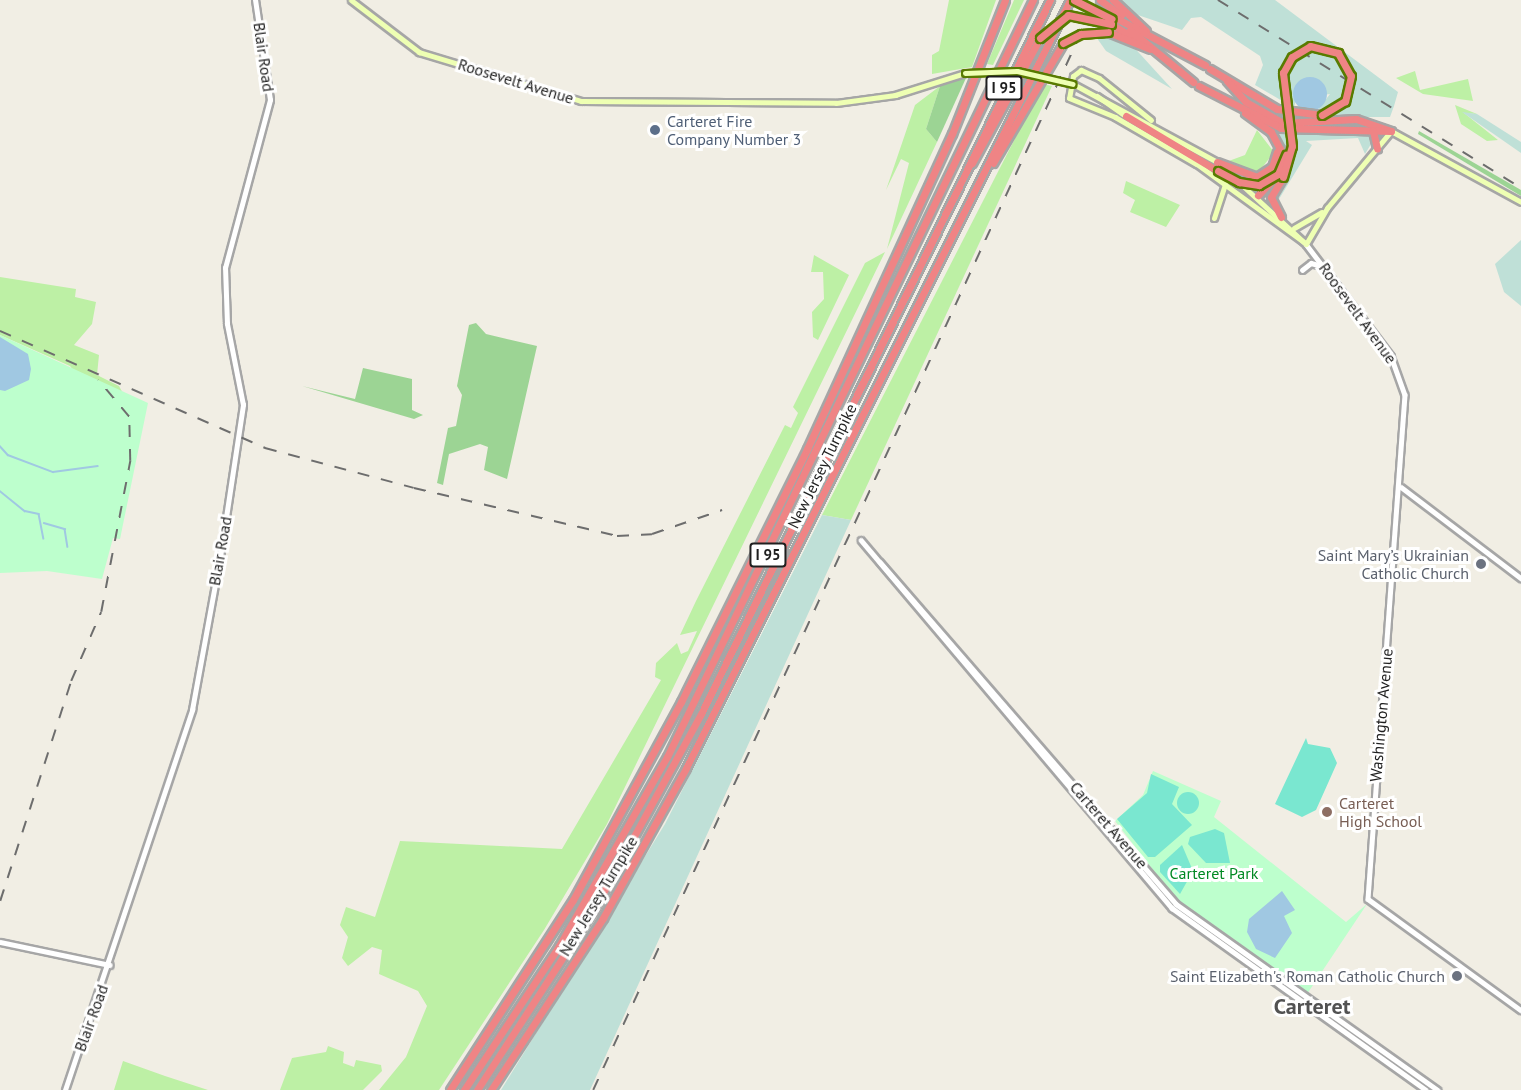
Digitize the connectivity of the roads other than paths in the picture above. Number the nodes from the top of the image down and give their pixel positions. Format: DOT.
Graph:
graph roads {
  1 [pos="255,0"];
  2 [pos="351,0"];
  3 [pos="1000,0"];
  4 [pos="1005,0"];
  5 [pos="1032,0"];
  6 [pos="1050,0"];
  7 [pos="1072,0"];
  8 [pos="1080,0"];
  9 [pos="1100,0"];
  10 [pos="1113,0"];
  11 [pos="1114,16"];
  12 [pos="1164,42"];
  13 [pos="1153,50"];
  14 [pos="980,65"];
  15 [pos="1227,81"];
  16 [pos="1088,90"];
  17 [pos="1283,98"];
  18 [pos="1234,105"];
  19 [pos="1126,116"];
  20 [pos="1158,127"];
  21 [pos="1263,127"];
  22 [pos="1373,131"];
  23 [pos="1391,131"];
  24 [pos="1377,149"];
  25 [pos="1217,162"];
  26 [pos="1196,164"];
  27 [pos="961,177"];
  28 [pos="983,177"];
  29 [pos="1225,184"];
  30 [pos="1258,195"];
  31 [pos="1251,202"];
  32 [pos="1521,202"];
  33 [pos="1326,209"];
  34 [pos="1281,217"];
  35 [pos="1214,218"];
  36 [pos="1294,228"];
  37 [pos="1306,244"];
  38 [pos="1302,270"];
  39 [pos="1328,271"];
  40 [pos="1401,487"];
  41 [pos="861,540"];
  42 [pos="878,560"];
  43 [pos="1521,578"];
  44 [pos="0,942"];
  45 [pos="110,965"];
  46 [pos="1521,1010"];
  47 [pos="65,1090"];
  48 [pos="450,1090"];
  49 [pos="465,1090"];
  50 [pos="477,1090"];
  51 [pos="491,1090"];
  52 [pos="1426,1090"];
  53 [pos="1438,1090"];
  1 -- 45 [label="street, Blair Road"];
  2 -- 16 [label="main road, Roosevelt Avenue, bridge"];
  3 -- 14 [label="highway"];
  4 -- 14 [label="highway, New Jersey Turnpike / I 95"];
  5 -- 49 [label="highway, New Jersey Turnpike / I 95"];
  6 -- 27 [label="highway, New Jersey Turnpike / I 95"];
  7 -- 11 [label="highway, bridge"];
  7 -- 28 [label="highway, New Jersey Turnpike / I 95"];
  8 -- 11 [label="highway, bridge"];
  9 -- 11 [label="highway"];
  10 -- 11 [label="highway"];
  11 -- 12 [label="highway"];
  11 -- 12 [label="highway"];
  11 -- 13 [label="highway"];
  11 -- 27 [label="highway, bridge"];
  12 -- 15 [label="highway"];
  13 -- 18 [label="highway"];
  13 -- 28 [label="highway, bridge"];
  14 -- 48 [label="highway, New Jersey Turnpike / I 95"];
  15 -- 17 [label="highway, bridge"];
  15 -- 23 [label="highway"];
  16 -- 19 [label="main road, Roosevelt Avenue"];
  16 -- 20 [label="main road, Roosevelt Avenue"];
  17 -- 19 [label="highway, bridge"];
  17 -- 34 [label="highway, bridge"];
  18 -- 21 [label="highway"];
  18 -- 22 [label="highway"];
  19 -- 26 [label="main road, Roosevelt Avenue"];
  20 -- 25 [label="main road, Roosevelt Avenue"];
  20 -- 26 [label="main road"];
  21 -- 25 [label="highway"];
  21 -- 30 [label="highway"];
  22 -- 23 [label="highway"];
  22 -- 24 [label="highway"];
  23 -- 24 [label="main road"];
  23 -- 32 [label="main road"];
  24 -- 33 [label="main road"];
  25 -- 30 [label="main road, Roosevelt Avenue"];
  26 -- 29 [label="main road, Roosevelt Avenue"];
  27 -- 50 [label="highway, New Jersey Turnpike / I 95"];
  28 -- 51 [label="highway, New Jersey Turnpike / I 95"];
  29 -- 31 [label="main road, Roosevelt Avenue"];
  29 -- 35 [label="main road"];
  30 -- 31 [label="main road"];
  30 -- 34 [label="main road, Roosevelt Avenue"];
  31 -- 37 [label="main road, Roosevelt Avenue"];
  33 -- 36 [label="main road"];
  33 -- 37 [label="main road"];
  34 -- 36 [label="main road, Roosevelt Avenue"];
  36 -- 37 [label="main road, Roosevelt Avenue"];
  37 -- 39 [label="street, Roosevelt Avenue"];
  38 -- 39 [label="street"];
  39 -- 40 [label="street, Roosevelt Avenue"];
  40 -- 43 [label="street"];
  40 -- 46 [label="street, Washington Avenue"];
  41 -- 42 [label="street, Carteret Avenue"];
  42 -- 52 [label="street, Carteret Avenue"];
  42 -- 53 [label="street, Carteret Avenue"];
  44 -- 45 [label="street"];
  45 -- 47 [label="street, Blair Road"];
}
